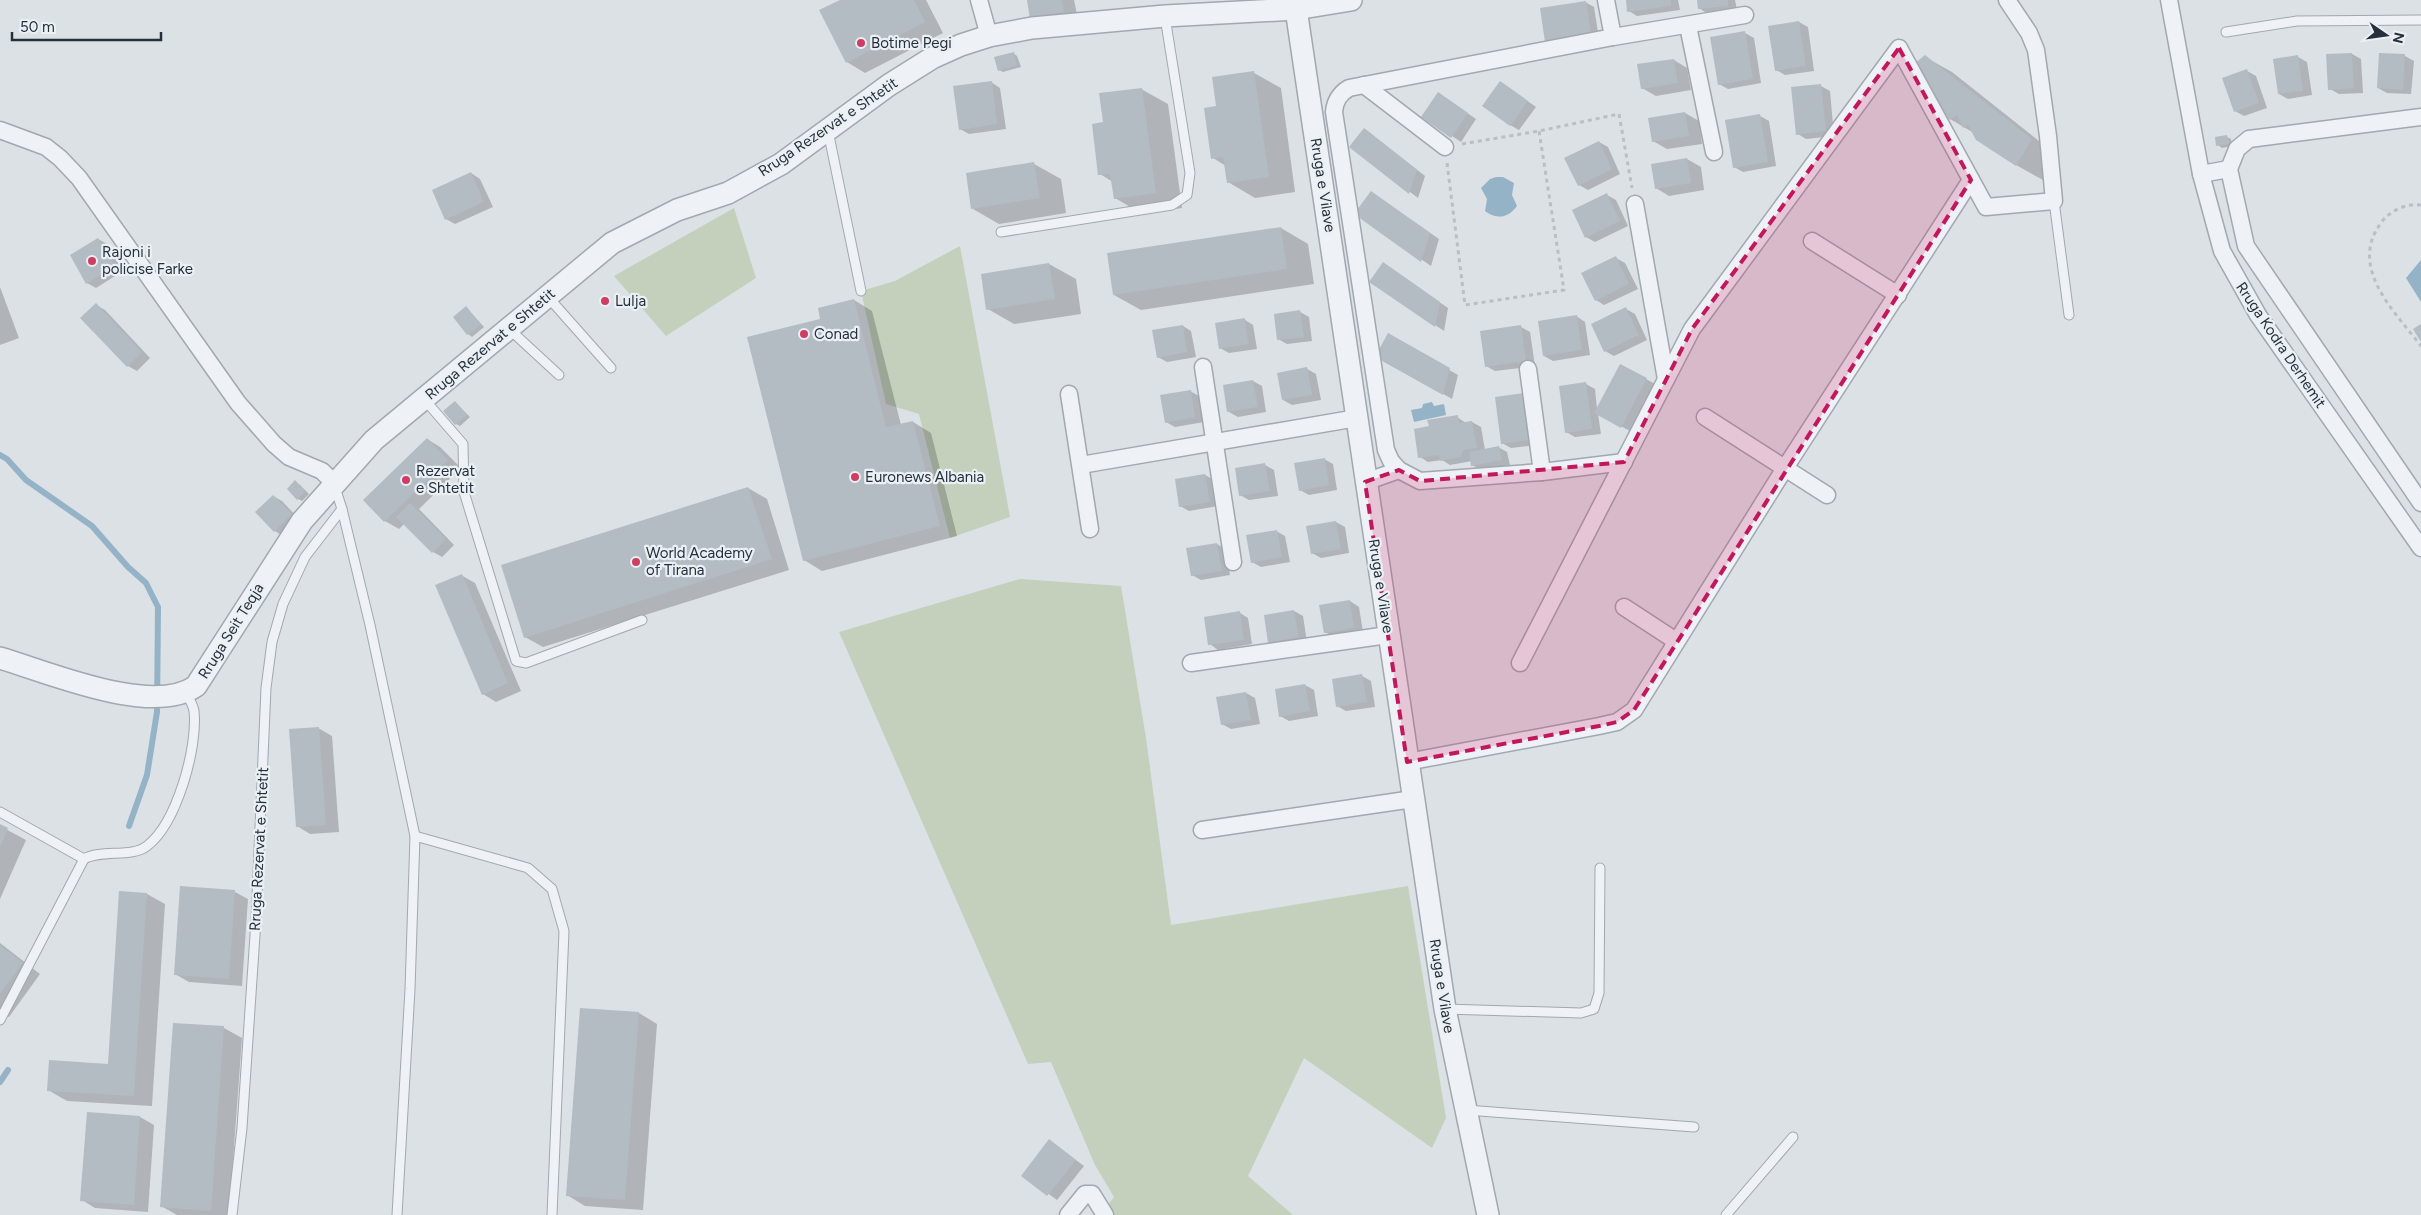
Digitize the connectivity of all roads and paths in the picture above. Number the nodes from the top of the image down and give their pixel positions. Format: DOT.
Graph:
graph roads {
  1 [pos="979,0"];
  2 [pos="1606,0"];
  3 [pos="2007,0"];
  4 [pos="2169,0"];
  5 [pos="1341,1"];
  6 [pos="1296,9"];
  7 [pos="1745,15"];
  8 [pos="1166,16"];
  9 [pos="2421,20"];
  10 [pos="1688,26"];
  11 [pos="2226,32"];
  12 [pos="989,36"];
  13 [pos="1613,37"];
  14 [pos="1364,85"];
  15 [pos="2421,117"];
  16 [pos="0,130"];
  17 [pos="828,131"];
  18 [pos="1539,131"];
  19 [pos="1445,147"];
  20 [pos="1714,152"];
  21 [pos="2229,169"];
  22 [pos="2201,174"];
  23 [pos="1971,180"];
  24 [pos="2054,201"];
  25 [pos="1635,204"];
  26 [pos="2421,205"];
  27 [pos="1001,232"];
  28 [pos="1812,241"];
  29 [pos="861,291"];
  30 [pos="1898,295"];
  31 [pos="547,297"];
  32 [pos="2069,315"];
  33 [pos="508,328"];
  34 [pos="2421,346"];
  35 [pos="611,368"];
  36 [pos="1203,368"];
  37 [pos="1528,370"];
  38 [pos="559,375"];
  39 [pos="1666,379"];
  40 [pos="1069,394"];
  41 [pos="424,399"];
  42 [pos="1705,417"];
  43 [pos="1357,418"];
  44 [pos="1214,444"];
  45 [pos="1624,462"];
  46 [pos="1081,465"];
  47 [pos="1785,468"];
  48 [pos="1399,470"];
  49 [pos="1542,472"];
  50 [pos="1365,482"];
  51 [pos="1827,495"];
  52 [pos="338,498"];
  53 [pos="2421,503"];
  54 [pos="1090,529"];
  55 [pos="2421,548"];
  56 [pos="1233,562"];
  57 [pos="1624,608"];
  58 [pos="642,620"];
  59 [pos="1388,635"];
  60 [pos="1676,641"];
  61 [pos="0,658"];
  62 [pos="1191,663"];
  63 [pos="1520,663"];
  64 [pos="183,693"];
  65 [pos="1407,762"];
  66 [pos="1413,799"];
  67 [pos="0,812"];
  68 [pos="1202,830"];
  69 [pos="415,836"];
  70 [pos="84,858"];
  71 [pos="1600,868"];
  72 [pos="1445,1009"];
  73 [pos="0,1020"];
  74 [pos="1466,1110"];
  75 [pos="1694,1127"];
  76 [pos="1793,1137"];
  77 [pos="232,1215"];
  78 [pos="397,1215"];
  79 [pos="552,1215"];
  80 [pos="1068,1215"];
  81 [pos="1105,1215"];
  82 [pos="1488,1215"];
  83 [pos="1726,1215"];
  1 -- 12 [label="street"];
  2 -- 13 [label="street"];
  3 -- 24 [label="street"];
  4 -- 22 [label="street, Rruga Kodra Derhemit"];
  5 -- 6 [label="street"];
  6 -- 8 [label="street, Rruga Rezervat e Shtetit"];
  6 -- 43 [label="street, Rruga e Vilave"];
  7 -- 10 [label="street"];
  8 -- 12 [label="street, Rruga Rezervat e Shtetit"];
  8 -- 27 [label="lane"];
  9 -- 11 [label="lane"];
  10 -- 13 [label="street"];
  10 -- 20 [label="street"];
  12 -- 17 [label="street, Rruga Rezervat e Shtetit"];
  13 -- 14 [label="street"];
  14 -- 19 [label="street"];
  14 -- 48 [label="street"];
  15 -- 21 [label="street"];
  16 -- 52 [label="street"];
  17 -- 29 [label="lane"];
  17 -- 31 [label="street, Rruga Rezervat e Shtetit"];
  18 -- 19 [label="path"];
  18 -- 19 [label="path"];
  18 -- 25 [label="path"];
  21 -- 22 [label="street"];
  21 -- 53 [label="street"];
  22 -- 55 [label="street, Rruga Kodra Derhemit"];
  23 -- 24 [label="street"];
  23 -- 30 [label="street"];
  23 -- 39 [label="street"];
  24 -- 32 [label="lane"];
  25 -- 39 [label="street"];
  26 -- 34 [label="path"];
  28 -- 30 [label="street"];
  30 -- 47 [label="street"];
  31 -- 33 [label="street, Rruga Rezervat e Shtetit"];
  31 -- 35 [label="lane"];
  33 -- 38 [label="lane"];
  33 -- 41 [label="street, Rruga Rezervat e Shtetit"];
  36 -- 44 [label="street"];
  37 -- 49 [label="street"];
  39 -- 45 [label="street"];
  40 -- 46 [label="street"];
  41 -- 52 [label="street, Rruga Rezervat e Shtetit"];
  41 -- 58 [label="lane"];
  42 -- 47 [label="street"];
  43 -- 44 [label="street"];
  43 -- 50 [label="street, Rruga e Vilave"];
  44 -- 46 [label="street"];
  44 -- 56 [label="street"];
  45 -- 49 [label="street"];
  45 -- 63 [label="street"];
  46 -- 54 [label="street"];
  47 -- 51 [label="street"];
  47 -- 60 [label="street"];
  48 -- 49 [label="street"];
  48 -- 50 [label="street"];
  50 -- 59 [label="street, Rruga e Vilave"];
  52 -- 64 [label="street, Rruga Seit Teqja"];
  52 -- 69 [label="lane"];
  52 -- 77 [label="lane, Rruga Rezervat e Shtetit"];
  57 -- 60 [label="street"];
  59 -- 62 [label="street"];
  59 -- 65 [label="street, Rruga e Vilave"];
  60 -- 65 [label="street"];
  61 -- 64 [label="street"];
  64 -- 70 [label="lane"];
  65 -- 66 [label="street, Rruga e Vilave"];
  66 -- 68 [label="street"];
  66 -- 72 [label="street, Rruga e Vilave"];
  67 -- 70 [label="lane"];
  69 -- 78 [label="lane"];
  69 -- 79 [label="lane"];
  70 -- 73 [label="lane"];
  71 -- 72 [label="lane"];
  72 -- 74 [label="street, Rruga e Vilave"];
  74 -- 75 [label="lane"];
  74 -- 82 [label="street, Rruga e Vilave"];
  76 -- 83 [label="lane"];
  80 -- 81 [label="street"];
}
